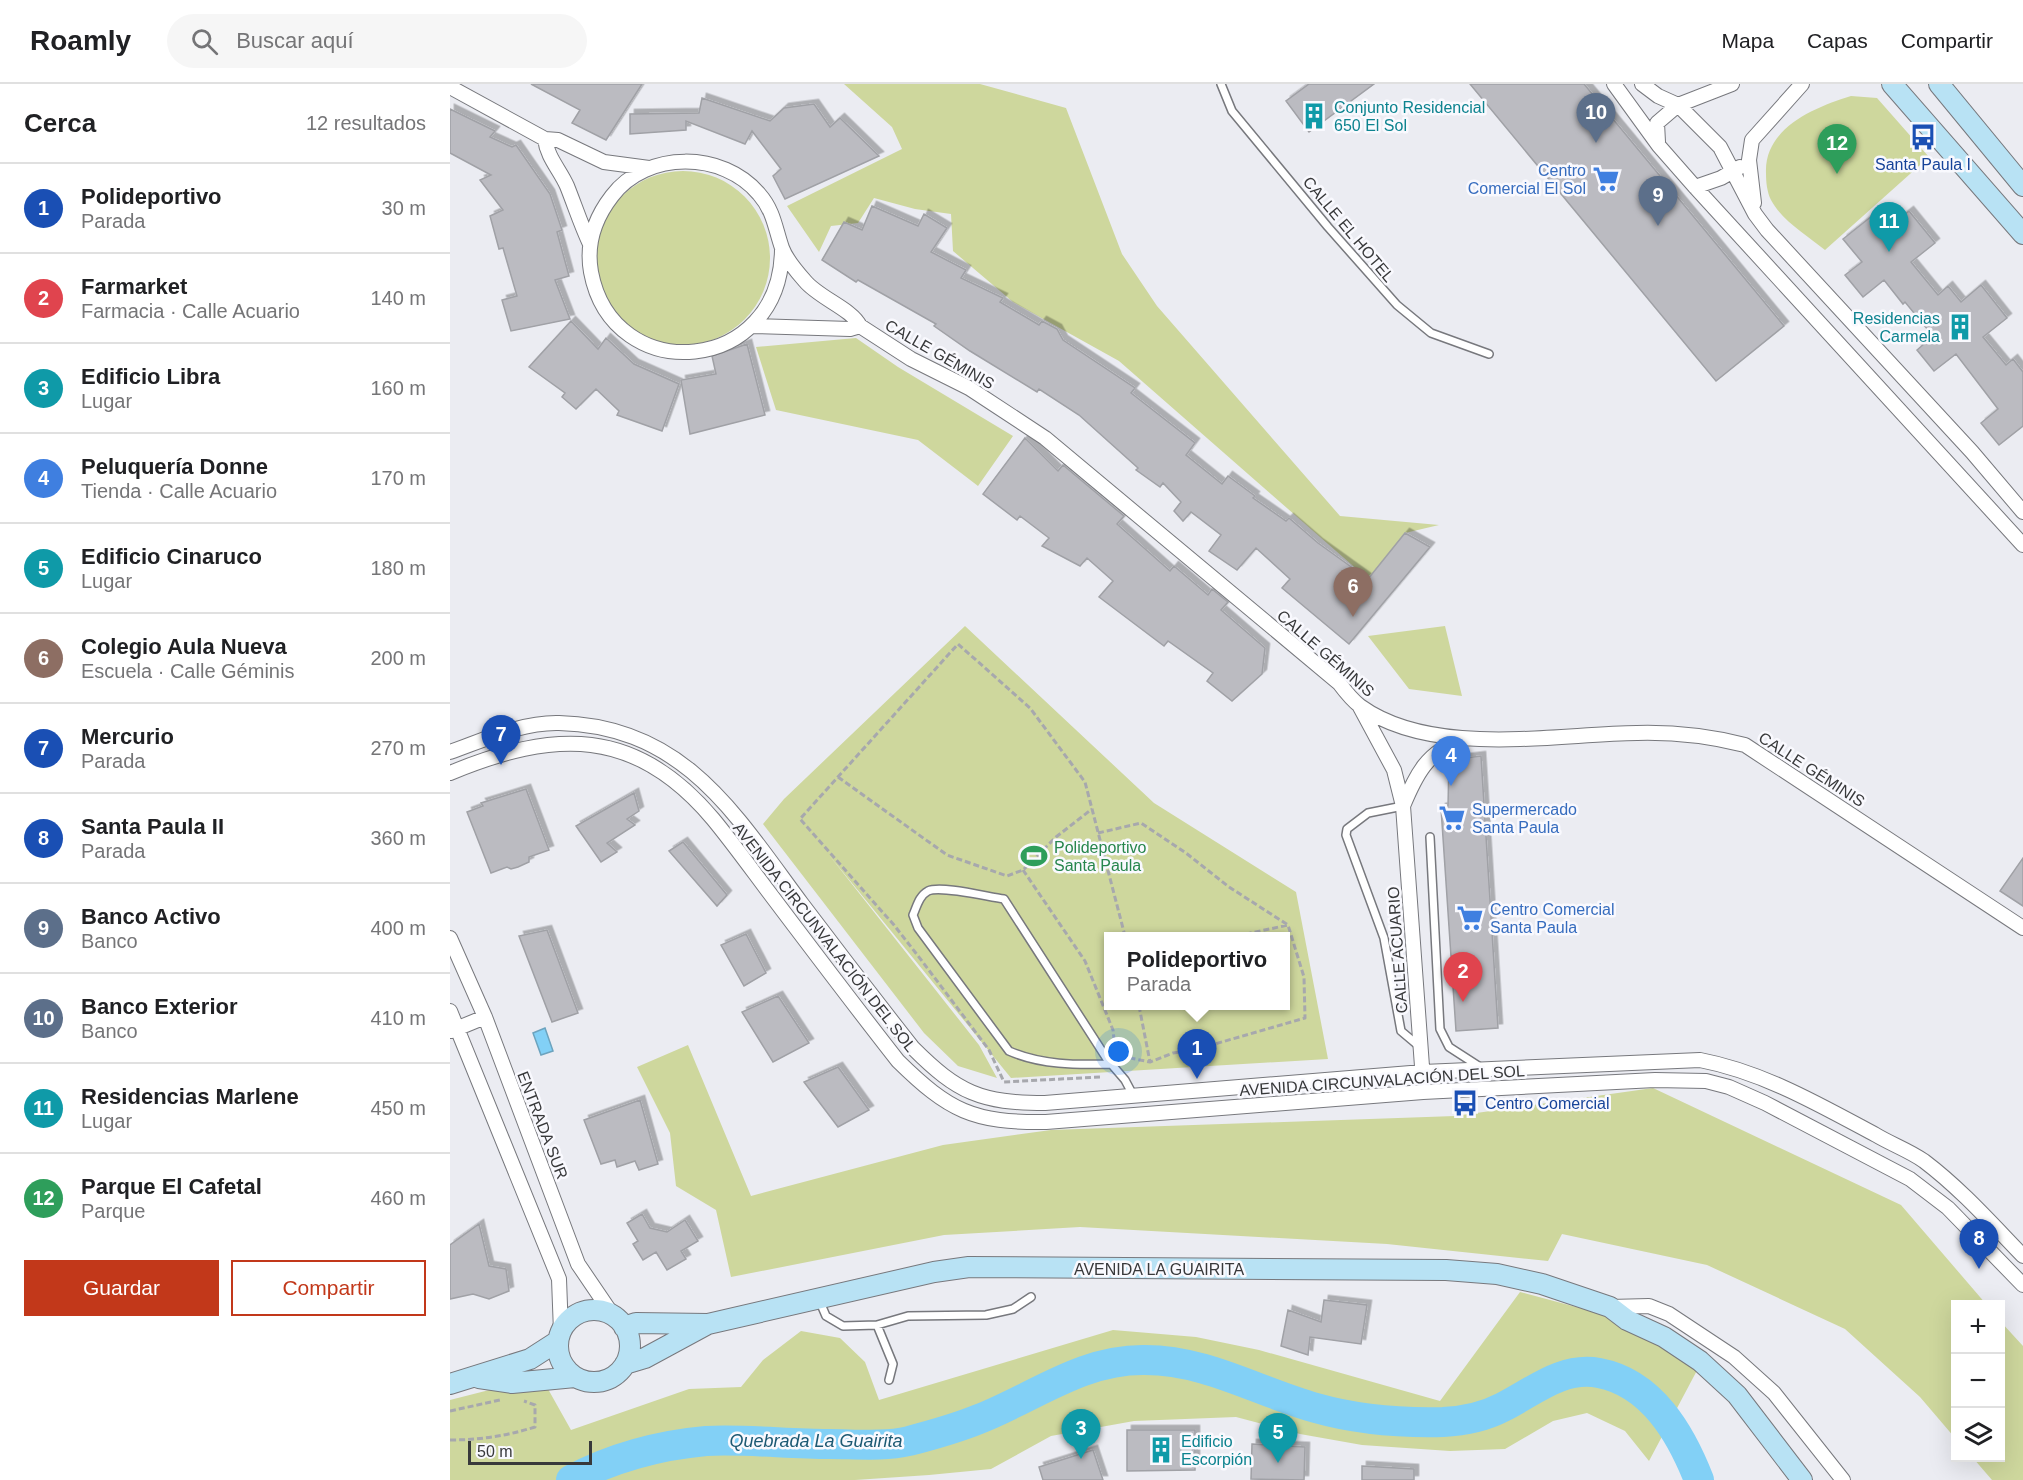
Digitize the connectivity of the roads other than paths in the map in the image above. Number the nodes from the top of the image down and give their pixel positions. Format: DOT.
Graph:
graph roads {
  1 [pos="1221,84"];
  2 [pos="1614,84"];
  3 [pos="1642,84"];
  4 [pos="1732,84"];
  5 [pos="1802,84"];
  6 [pos="1892,84"];
  7 [pos="1939,84"];
  8 [pos="450,87"];
  9 [pos="1678,105"];
  10 [pos="545,139"];
  11 [pos="1659,146"];
  12 [pos="1749,160"];
  13 [pos="649,168"];
  14 [pos="1734,170"];
  15 [pos="2023,186"];
  16 [pos="1695,187"];
  17 [pos="1755,214"];
  18 [pos="2023,234"];
  19 [pos="590,244"];
  20 [pos="782,248"];
  21 [pos="752,326"];
  22 [pos="860,326"];
  23 [pos="1490,354"];
  24 [pos="2019,507"];
  25 [pos="1997,516"];
  26 [pos="2023,545"];
  27 [pos="1359,705"];
  28 [pos="1466,741"];
  29 [pos="450,752"];
  30 [pos="450,773"];
  31 [pos="1403,806"];
  32 [pos="1430,837"];
  33 [pos="2023,928"];
  34 [pos="450,939"];
  35 [pos="450,1011"];
  36 [pos="485,1017"];
  37 [pos="453,1029"];
  38 [pos="1421,1048"];
  39 [pos="1111,1065"];
  40 [pos="1484,1070"];
  41 [pos="1423,1072"];
  42 [pos="1423,1092"];
  43 [pos="1133,1095"];
  44 [pos="1045,1103"];
  45 [pos="1046,1122"];
  46 [pos="2023,1256"];
  47 [pos="2020,1276"];
  48 [pos="1031,1297"];
  49 [pos="819,1299"];
  50 [pos="1610,1307"];
  51 [pos="619,1322"];
  52 [pos="708,1324"];
  53 [pos="877,1325"];
  54 [pos="559,1336"];
  55 [pos="625,1364"];
  56 [pos="474,1377"];
  57 [pos="575,1377"];
  58 [pos="889,1380"];
  59 [pos="450,1384"];
  60 [pos="1802,1480"];
  61 [pos="1844,1480"];
  1 -- 23 [label="lane, CALLE EL HOTEL"];
  2 -- 11 [label="street"];
  3 -- 9 [label="street"];
  4 -- 9 [label="street"];
  5 -- 12 [label="street"];
  6 -- 18 [label="street"];
  7 -- 15 [label="street"];
  8 -- 10 [label="street, CALLE GÉMINIS"];
  9 -- 11 [label="street"];
  9 -- 14 [label="street"];
  10 -- 13 [label="street, CALLE GÉMINIS"];
  10 -- 19 [label="street, CALLE GÉMINIS"];
  11 -- 16 [label="street"];
  12 -- 14 [label="street"];
  12 -- 17 [label="street"];
  13 -- 19 [label="street, CALLE GÉMINIS"];
  13 -- 20 [label="street, CALLE GÉMINIS"];
  14 -- 16 [label="street"];
  14 -- 17 [label="street"];
  16 -- 25 [label="street"];
  17 -- 24 [label="street"];
  19 -- 21 [label="street, CALLE GÉMINIS"];
  20 -- 21 [label="street, CALLE GÉMINIS"];
  20 -- 22 [label="street, CALLE GÉMINIS"];
  21 -- 22 [label="street, CALLE GÉMINIS"];
  22 -- 27 [label="street, CALLE GÉMINIS"];
  24 -- 25 [label="street"];
  25 -- 26 [label="street"];
  27 -- 28 [label="street, CALLE GÉMINIS"];
  27 -- 31 [label="street, CALLE ACUARIO"];
  28 -- 31 [label="street"];
  28 -- 33 [label="street, CALLE GÉMINIS"];
  29 -- 44 [label="street, AVENIDA CIRCUNVALACIÓN DEL SOL"];
  30 -- 45 [label="street, AVENIDA CIRCUNVALACIÓN DEL SOL"];
  31 -- 38 [label="street, CALLE ACUARIO"];
  31 -- 38 [label="lane"];
  32 -- 40 [label="lane"];
  34 -- 36 [label="street, ENTRADA SUR"];
  35 -- 37 [label="street"];
  36 -- 37 [label="street"];
  36 -- 51 [label="street, ENTRADA SUR"];
  37 -- 54 [label="street"];
  38 -- 41 [label="street, CALLE ACUARIO"];
  39 -- 39 [label="lane"];
  39 -- 43 [label="lane"];
  40 -- 41 [label="street, AVENIDA CIRCUNVALACIÓN DEL SOL"];
  40 -- 46 [label="street, AVENIDA CIRCUNVALACIÓN DEL SOL"];
  41 -- 42 [label="street, CALLE ACUARIO"];
  41 -- 43 [label="street, AVENIDA CIRCUNVALACIÓN DEL SOL"];
  42 -- 45 [label="street, AVENIDA CIRCUNVALACIÓN DEL SOL"];
  42 -- 47 [label="street, AVENIDA CIRCUNVALACIÓN DEL SOL"];
  43 -- 44 [label="street, AVENIDA CIRCUNVALACIÓN DEL SOL"];
  44 -- 45 [label="street"];
  48 -- 53 [label="lane"];
  49 -- 50 [label="street, AVENIDA LA GUAIRITA"];
  49 -- 52 [label="street, AVENIDA LA GUAIRITA"];
  49 -- 53 [label="lane"];
  50 -- 60 [label="street, AVENIDA LA GUAIRITA"];
  50 -- 61 [label="street, AVENIDA LA GUAIRITA"];
  51 -- 52 [label="street, AVENIDA LA GUAIRITA"];
  51 -- 54 [label="street, AVENIDA LA GUAIRITA"];
  51 -- 55 [label="street"];
  52 -- 55 [label="street, AVENIDA LA GUAIRITA"];
  53 -- 58 [label="lane"];
  54 -- 56 [label="street, AVENIDA LA GUAIRITA"];
  54 -- 57 [label="street"];
  55 -- 57 [label="street, AVENIDA LA GUAIRITA"];
  56 -- 57 [label="street, AVENIDA LA GUAIRITA"];
  56 -- 59 [label="street, AVENIDA LA GUAIRITA"];
}
